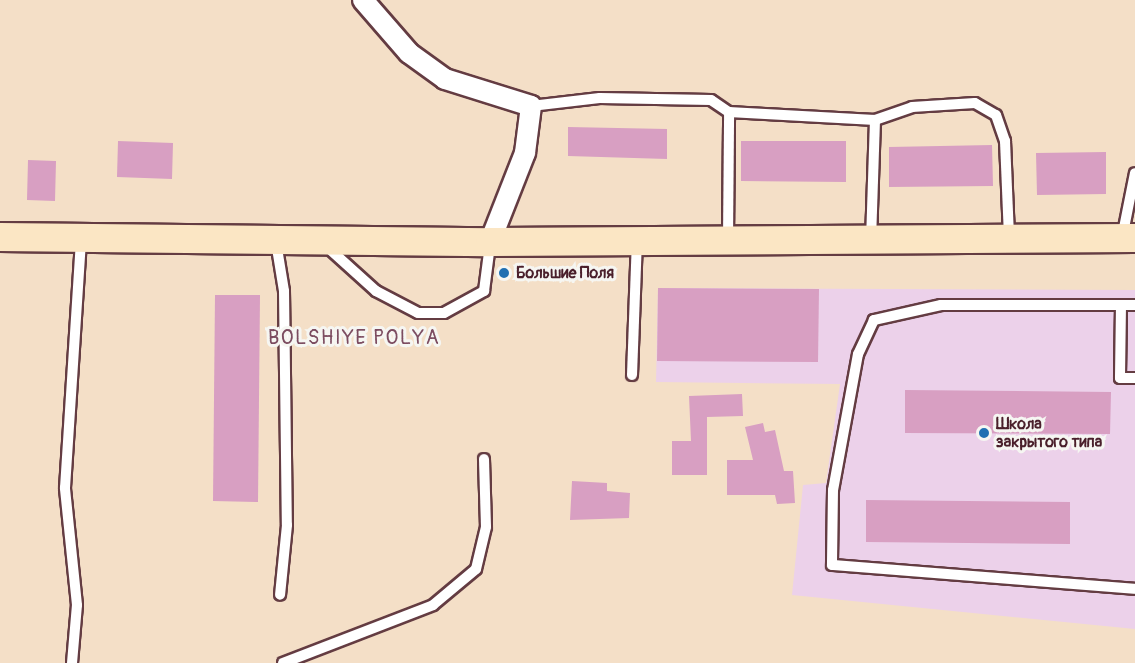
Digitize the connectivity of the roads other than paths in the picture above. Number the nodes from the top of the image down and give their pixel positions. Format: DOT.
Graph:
graph roads {
  1 [pos="363,0"];
  2 [pos="531,106"];
  3 [pos="729,112"];
  4 [pos="875,120"];
  5 [pos="1135,173"];
  6 [pos="81,235"];
  7 [pos="0,237"];
  8 [pos="276,238"];
  9 [pos="1009,238"];
  10 [pos="1129,238"];
  11 [pos="318,239"];
  12 [pos="871,239"];
  13 [pos="637,240"];
  14 [pos="728,240"];
  15 [pos="490,242"];
  16 [pos="1121,305"];
  17 [pos="1135,305"];
  18 [pos="632,375"];
  19 [pos="1135,378"];
  20 [pos="484,459"];
  21 [pos="1135,589"];
  22 [pos="280,595"];
  23 [pos="72,663"];
  24 [pos="283,663"];
  1 -- 2 [label="street"];
  2 -- 3 [label="lane"];
  2 -- 15 [label="street"];
  3 -- 4 [label="lane"];
  3 -- 14 [label="lane"];
  4 -- 9 [label="lane"];
  4 -- 12 [label="lane"];
  5 -- 10 [label="lane"];
  6 -- 7 [label="street"];
  6 -- 8 [label="street"];
  6 -- 23 [label="lane"];
  8 -- 11 [label="street"];
  8 -- 22 [label="lane"];
  9 -- 10 [label="street"];
  9 -- 12 [label="street"];
  11 -- 15 [label="street"];
  11 -- 15 [label="lane"];
  12 -- 14 [label="street"];
  13 -- 14 [label="street"];
  13 -- 15 [label="street"];
  13 -- 18 [label="lane"];
  16 -- 17 [label="lane"];
  16 -- 19 [label="lane"];
  16 -- 21 [label="lane"];
  20 -- 24 [label="lane"];
}
